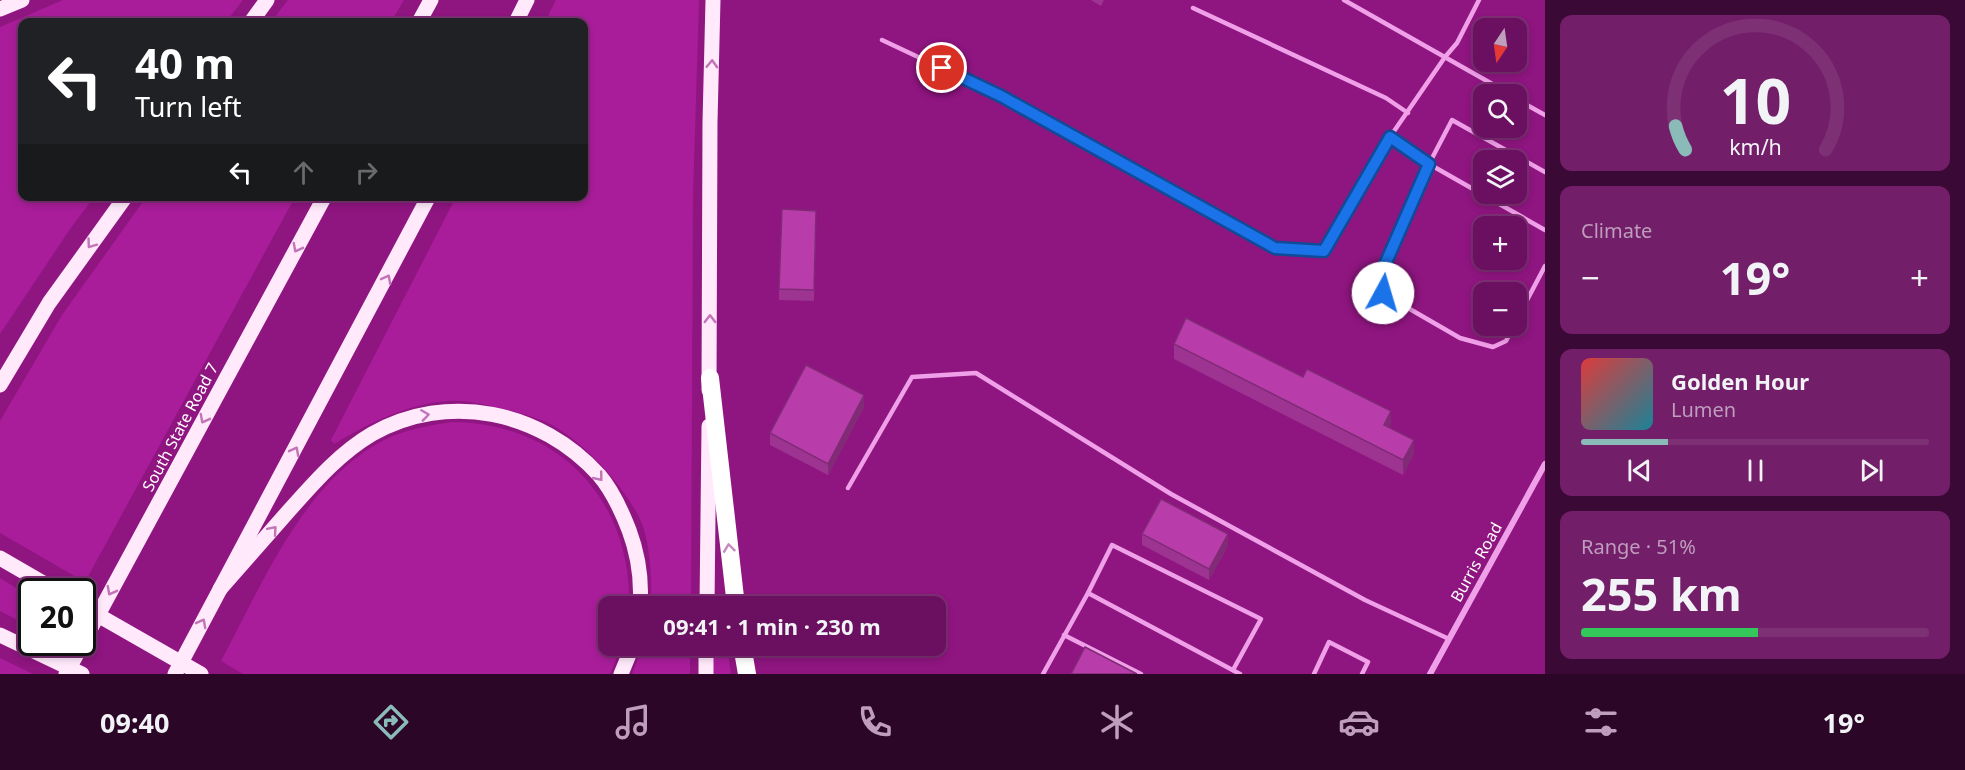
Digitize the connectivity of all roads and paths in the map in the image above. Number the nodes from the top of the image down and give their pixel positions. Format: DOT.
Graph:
graph roads {
  1 [pos="22,0"];
  2 [pos="267,0"];
  3 [pos="431,0"];
  4 [pos="527,0"];
  5 [pos="713,0"];
  6 [pos="1344,0"];
  7 [pos="1479,0"];
  8 [pos="1193,8"];
  9 [pos="0,9"];
  10 [pos="254,18"];
  11 [pos="421,18"];
  12 [pos="518,18"];
  13 [pos="882,40"];
  14 [pos="1445,57"];
  15 [pos="1492,84"];
  16 [pos="1527,105"];
  17 [pos="1408,113"];
  18 [pos="1545,115"];
  19 [pos="1390,137"];
  20 [pos="1429,164"];
  21 [pos="1545,172"];
  22 [pos="122,201"];
  23 [pos="322,201"];
  24 [pos="426,201"];
  25 [pos="1545,230"];
  26 [pos="1545,266"];
  27 [pos="1527,300"];
  28 [pos="1509,336"];
  29 [pos="710,378"];
  30 [pos="0,385"];
  31 [pos="1545,464"];
  32 [pos="848,488"];
  33 [pos="0,558"];
  34 [pos="34,578"];
  35 [pos="220,589"];
  36 [pos="1088,592"];
  37 [pos="640,596"];
  38 [pos="707,596"];
  39 [pos="735,596"];
  40 [pos="96,614"];
  41 [pos="0,635"];
  42 [pos="1064,635"];
  43 [pos="1449,639"];
  44 [pos="628,656"];
  45 [pos="706,656"];
  46 [pos="744,656"];
  47 [pos="1233,670"];
  48 [pos="66,674"];
  49 [pos="82,674"];
  50 [pos="175,674"];
  51 [pos="201,674"];
  52 [pos="621,674"];
  53 [pos="706,674"];
  54 [pos="747,674"];
  55 [pos="1043,674"];
  56 [pos="1141,674"];
  57 [pos="1240,674"];
  58 [pos="1314,674"];
  59 [pos="1362,674"];
  60 [pos="1430,674"];
  1 -- 9 [label="main road"];
  2 -- 10 [label="main road"];
  3 -- 11 [label="main road"];
  4 -- 12 [label="main road"];
  29 -- 5 [label="main road, one-way"];
  6 -- 14 [label="lane"];
  7 -- 14 [label="lane"];
  8 -- 17 [label="lane"];
  13 -- 19 [label="lane"];
  14 -- 15 [label="lane"];
  14 -- 17 [label="lane"];
  16 -- 18 [label="lane"];
  17 -- 19 [label="lane"];
  19 -- 20 [label="lane"];
  20 -- 21 [label="lane"];
  20 -- 25 [label="lane"];
  20 -- 28 [label="lane"];
  22 -- 30 [label="main road, one-way"];
  23 -- 48 [label="main road, South State Road 7, one-way"];
  35 -- 24 [label="main road, one-way"];
  26 -- 27 [label="lane"];
  29 -- 38 [label="main road"];
  39 -- 29 [label="highway, one-way"];
  31 -- 43 [label="street, Burris Road"];
  32 -- 43 [label="lane"];
  33 -- 34 [label="main road"];
  35 -- 37 [label="main road, one-way"];
  50 -- 35 [label="main road, one-way"];
  36 -- 42 [label="lane"];
  36 -- 47 [label="lane"];
  36 -- 47 [label="lane"];
  40 -- 51 [label="main road, bridge"];
  41 -- 49 [label="main road, bridge"];
  42 -- 55 [label="lane"];
  42 -- 56 [label="lane"];
  43 -- 60 [label="street, Burris Road"];
  44 -- 52 [label="main road"];
  45 -- 53 [label="main road"];
  46 -- 54 [label="highway"];
  47 -- 57 [label="lane"];
  58 -- 59 [label="lane"];
}
